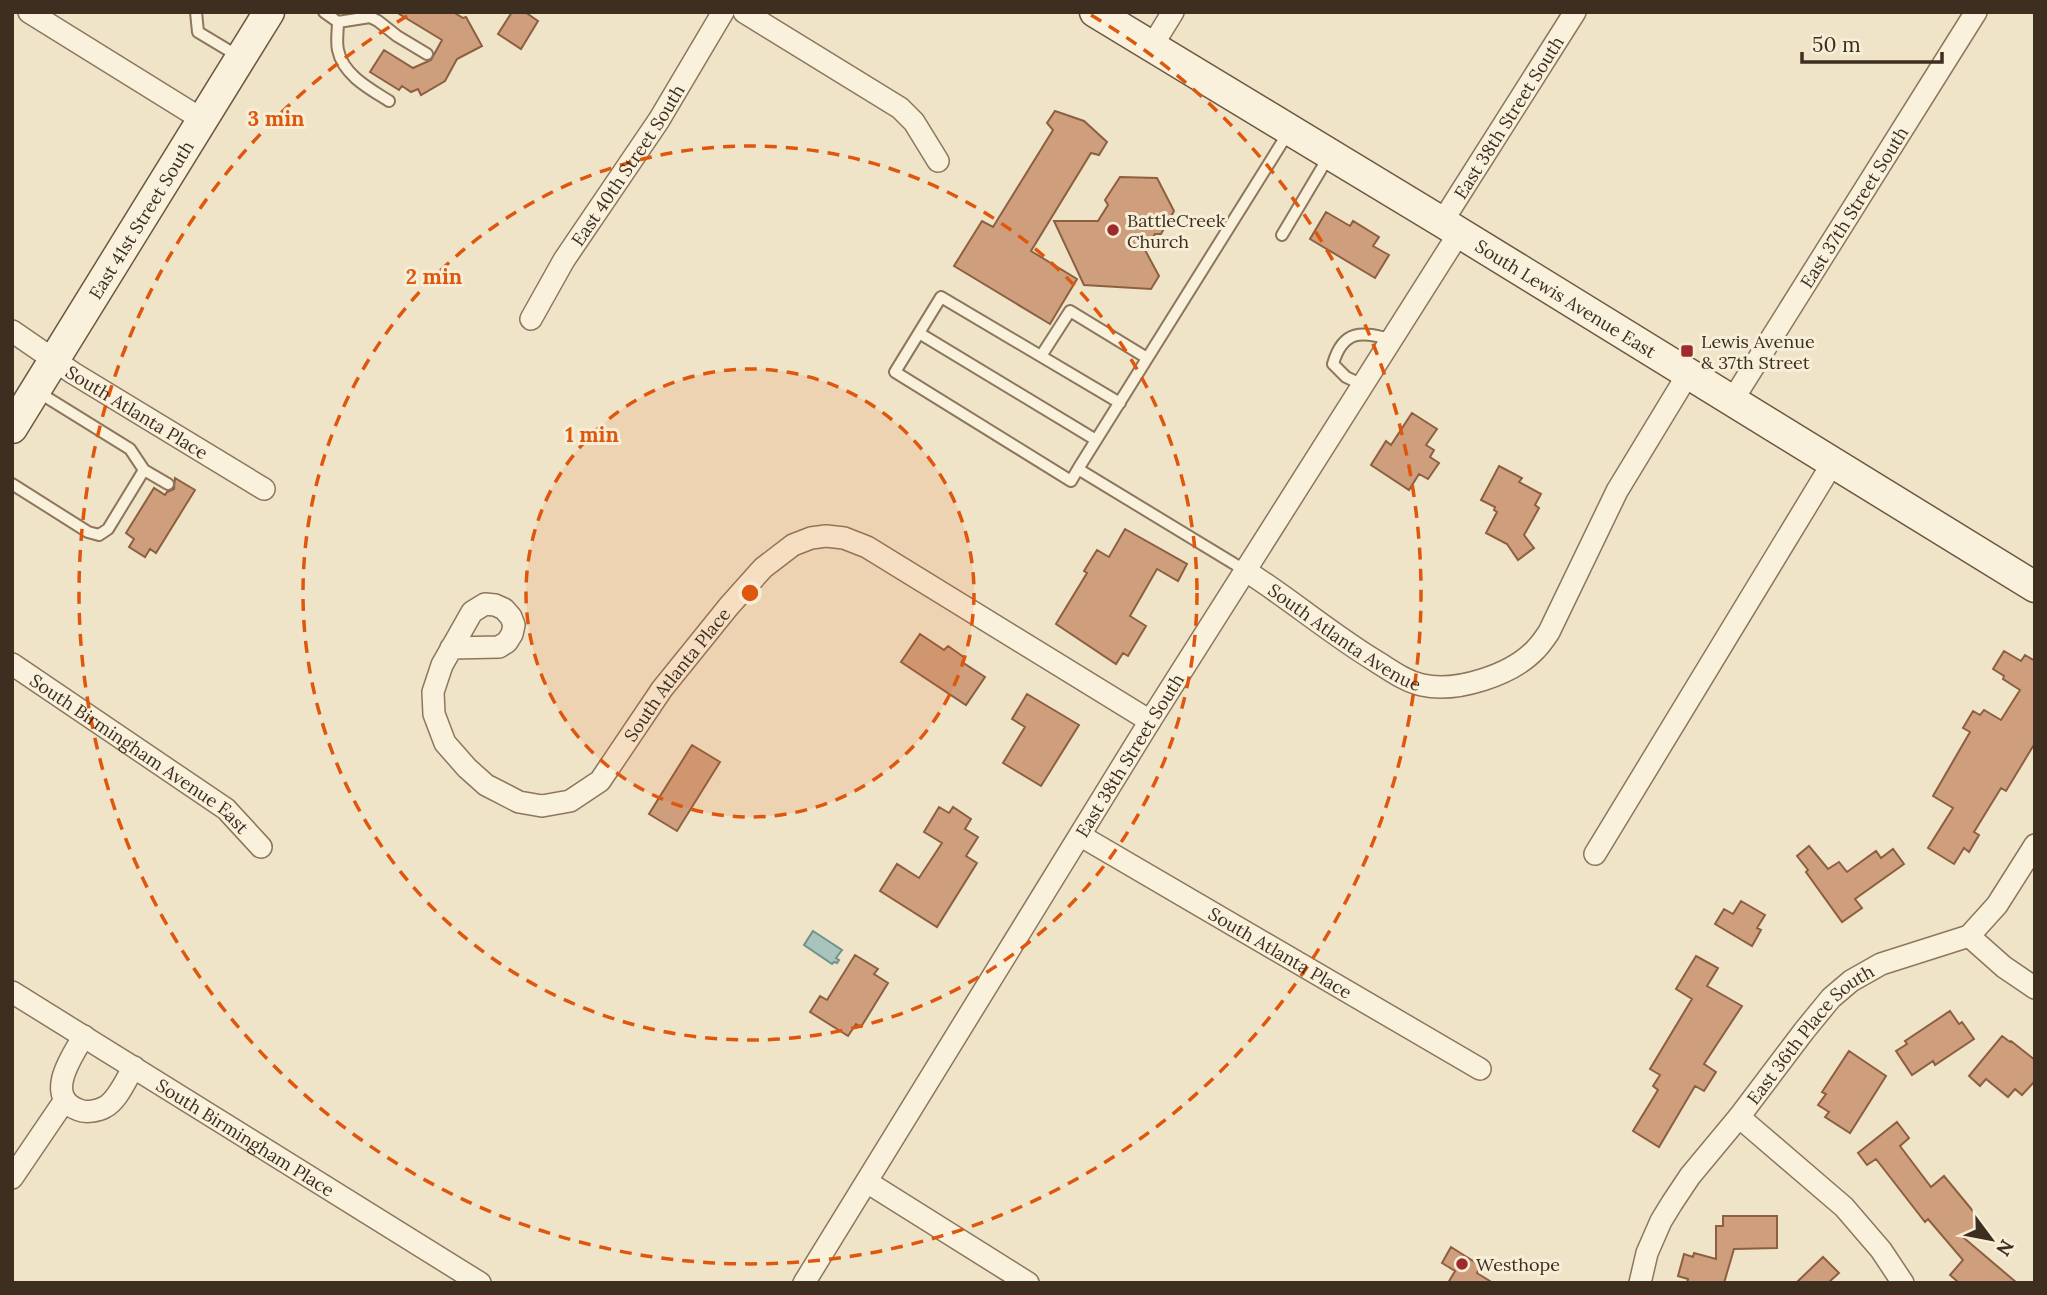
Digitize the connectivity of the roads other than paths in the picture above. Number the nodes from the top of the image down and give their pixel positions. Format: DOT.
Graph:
graph roads {
  1 [pos="29,12"];
  2 [pos="196,12"];
  3 [pos="269,12"];
  4 [pos="324,12"];
  5 [pos="723,12"];
  6 [pos="744,12"];
  7 [pos="1095,12"];
  8 [pos="1173,12"];
  9 [pos="1575,12"];
  10 [pos="1976,12"];
  11 [pos="338,22"];
  12 [pos="1152,46"];
  13 [pos="427,54"];
  14 [pos="241,58"];
  15 [pos="389,101"];
  16 [pos="203,120"];
  17 [pos="1289,130"];
  18 [pos="1330,155"];
  19 [pos="937,160"];
  20 [pos="1450,228"];
  21 [pos="1282,234"];
  22 [pos="531,318"];
  23 [pos="13,333"];
  24 [pos="919,333"];
  25 [pos="1392,340"];
  26 [pos="1041,356"];
  27 [pos="1147,358"];
  28 [pos="55,359"];
  29 [pos="1688,374"];
  30 [pos="1363,385"];
  31 [pos="36,390"];
  32 [pos="1732,401"];
  33 [pos="1120,403"];
  34 [pos="12,428"];
  35 [pos="1096,440"];
  36 [pos="1832,464"];
  37 [pos="1078,469"];
  38 [pos="144,470"];
  39 [pos="12,484"];
  40 [pos="167,484"];
  41 [pos="264,489"];
  42 [pos="1246,571"];
  43 [pos="2035,587"];
  44 [pos="451,649"];
  45 [pos="12,664"];
  46 [pos="1150,721"];
  47 [pos="1081,836"];
  48 [pos="2035,845"];
  49 [pos="261,847"];
  50 [pos="1595,854"];
  51 [pos="1969,936"];
  52 [pos="2035,988"];
  53 [pos="12,992"];
  54 [pos="84,1036"];
  55 [pos="134,1067"];
  56 [pos="1480,1069"];
  57 [pos="65,1100"];
  58 [pos="1739,1117"];
  59 [pos="12,1178"];
  60 [pos="867,1182"];
  61 [pos="480,1283"];
  62 [pos="804,1283"];
  63 [pos="1028,1283"];
  64 [pos="1640,1283"];
  65 [pos="1903,1283"];
  1 -- 16 [label="street"];
  2 -- 14 [label="lane"];
  3 -- 14 [label="main road, East 41st Street South"];
  4 -- 11 [label="lane"];
  5 -- 22 [label="street, East 40th Street South"];
  6 -- 19 [label="street"];
  7 -- 12 [label="main road, South Lewis Avenue East"];
  8 -- 12 [label="street"];
  9 -- 20 [label="street, East 38th Street South"];
  10 -- 32 [label="street, East 37th Street South"];
  11 -- 13 [label="lane"];
  11 -- 15 [label="lane"];
  12 -- 17 [label="main road, South Lewis Avenue East"];
  14 -- 16 [label="main road, East 41st Street South"];
  16 -- 28 [label="main road, East 41st Street South"];
  17 -- 18 [label="main road, South Lewis Avenue East"];
  17 -- 27 [label="lane"];
  18 -- 20 [label="main road, South Lewis Avenue East"];
  18 -- 21 [label="lane"];
  20 -- 25 [label="street, East 38th Street South"];
  20 -- 29 [label="main road, South Lewis Avenue East"];
  23 -- 28 [label="street, South Atlanta Place"];
  24 -- 26 [label="lane"];
  24 -- 35 [label="lane"];
  24 -- 37 [label="lane"];
  25 -- 30 [label="street, East 38th Street South"];
  25 -- 30 [label="lane"];
  26 -- 27 [label="lane"];
  26 -- 33 [label="lane"];
  27 -- 33 [label="lane"];
  28 -- 31 [label="main road, East 41st Street South"];
  28 -- 41 [label="street, South Atlanta Place"];
  29 -- 32 [label="main road, South Lewis Avenue East"];
  29 -- 42 [label="street, South Atlanta Avenue"];
  30 -- 42 [label="street, East 38th Street South"];
  31 -- 34 [label="main road, East 41st Street South"];
  31 -- 38 [label="lane"];
  32 -- 36 [label="main road, South Lewis Avenue East"];
  33 -- 35 [label="lane"];
  35 -- 37 [label="lane"];
  36 -- 43 [label="main road, South Lewis Avenue East"];
  36 -- 50 [label="street"];
  37 -- 42 [label="lane"];
  38 -- 39 [label="lane"];
  38 -- 40 [label="lane"];
  42 -- 46 [label="street, East 38th Street South"];
  44 -- 46 [label="street, South Atlanta Place"];
  45 -- 49 [label="street, South Birmingham Avenue East"];
  46 -- 47 [label="street, East 38th Street South"];
  47 -- 56 [label="street, South Atlanta Place"];
  47 -- 60 [label="street, East 38th Street South"];
  48 -- 51 [label="street"];
  51 -- 52 [label="street"];
  51 -- 58 [label="street, East 36th Place South"];
  53 -- 54 [label="street, South Birmingham Place"];
  54 -- 55 [label="street, South Birmingham Place"];
  54 -- 57 [label="street"];
  55 -- 57 [label="street"];
  55 -- 61 [label="street, South Birmingham Place"];
  57 -- 59 [label="street"];
  58 -- 64 [label="street, East 36th Place South"];
  58 -- 65 [label="street"];
  60 -- 62 [label="street, East 38th Street South"];
  60 -- 63 [label="street"];
}
